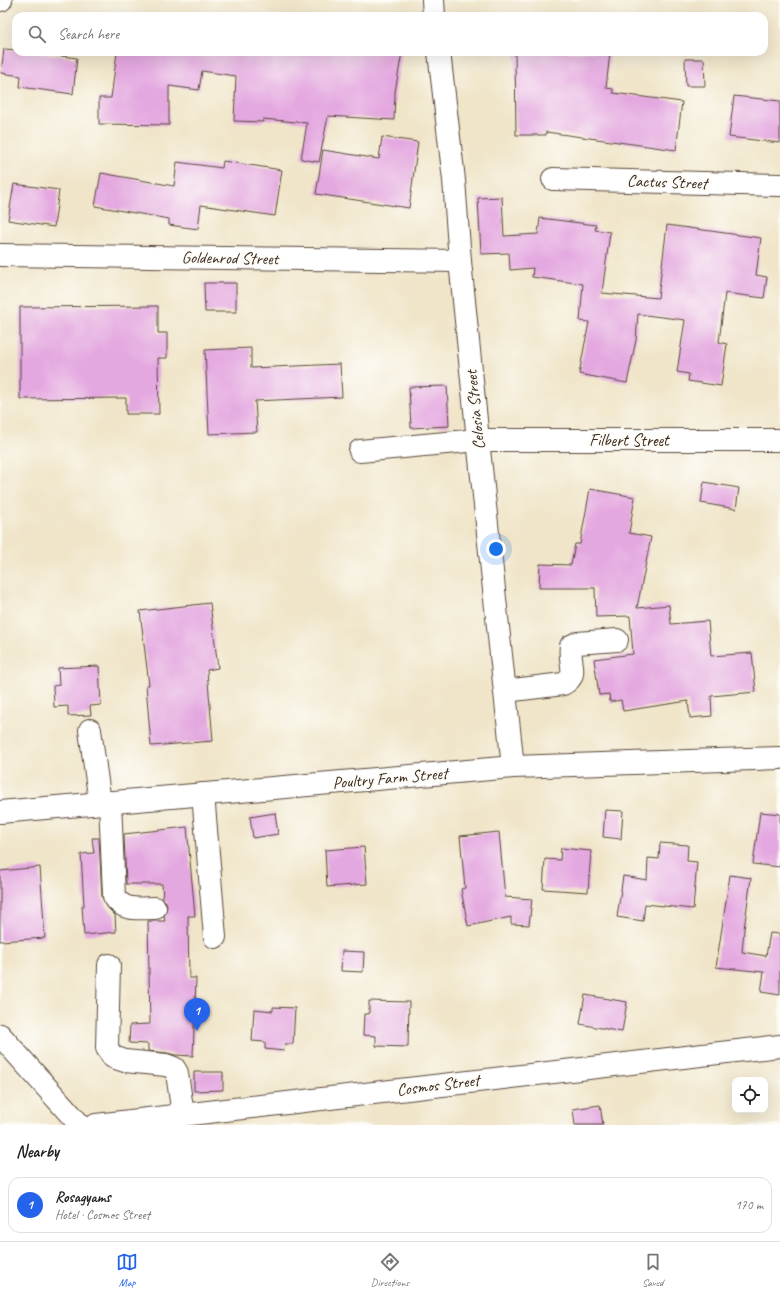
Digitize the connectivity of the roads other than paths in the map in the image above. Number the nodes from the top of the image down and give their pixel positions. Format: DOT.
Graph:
graph roads {
  1 [pos="432,0"];
  2 [pos="434,12"];
  3 [pos="439,56"];
  4 [pos="553,179"];
  5 [pos="780,185"];
  6 [pos="0,255"];
  7 [pos="460,261"];
  8 [pos="478,440"];
  9 [pos="780,440"];
  10 [pos="360,450"];
  11 [pos="617,640"];
  12 [pos="505,691"];
  13 [pos="90,730"];
  14 [pos="780,758"];
  15 [pos="513,767"];
  16 [pos="203,794"];
  17 [pos="105,802"];
  18 [pos="0,812"];
  19 [pos="155,908"];
  20 [pos="215,937"];
  21 [pos="109,965"];
  22 [pos="0,1035"];
  23 [pos="780,1046"];
  24 [pos="183,1115"];
  25 [pos="80,1125"];
  26 [pos="96,1125"];
  1 -- 2 [label="street"];
  3 -- 7 [label="street, Celosia Street"];
  4 -- 5 [label="street, Cactus Street"];
  6 -- 7 [label="street, Goldenrod Street"];
  7 -- 8 [label="street, Celosia Street"];
  8 -- 9 [label="street, Filbert Street"];
  8 -- 10 [label="street, Filbert Street"];
  8 -- 12 [label="street, Celosia Street"];
  11 -- 12 [label="street"];
  12 -- 15 [label="street, Celosia Street"];
  13 -- 17 [label="street"];
  14 -- 15 [label="street, Poultry Farm Street"];
  15 -- 16 [label="street, Poultry Farm Street"];
  16 -- 17 [label="street, Poultry Farm Street"];
  16 -- 20 [label="street"];
  17 -- 18 [label="street, Poultry Farm Street"];
  17 -- 19 [label="street"];
  21 -- 24 [label="street"];
  22 -- 25 [label="street"];
  23 -- 24 [label="street, Cosmos Street"];
  24 -- 26 [label="street, Cosmos Street"];
}
